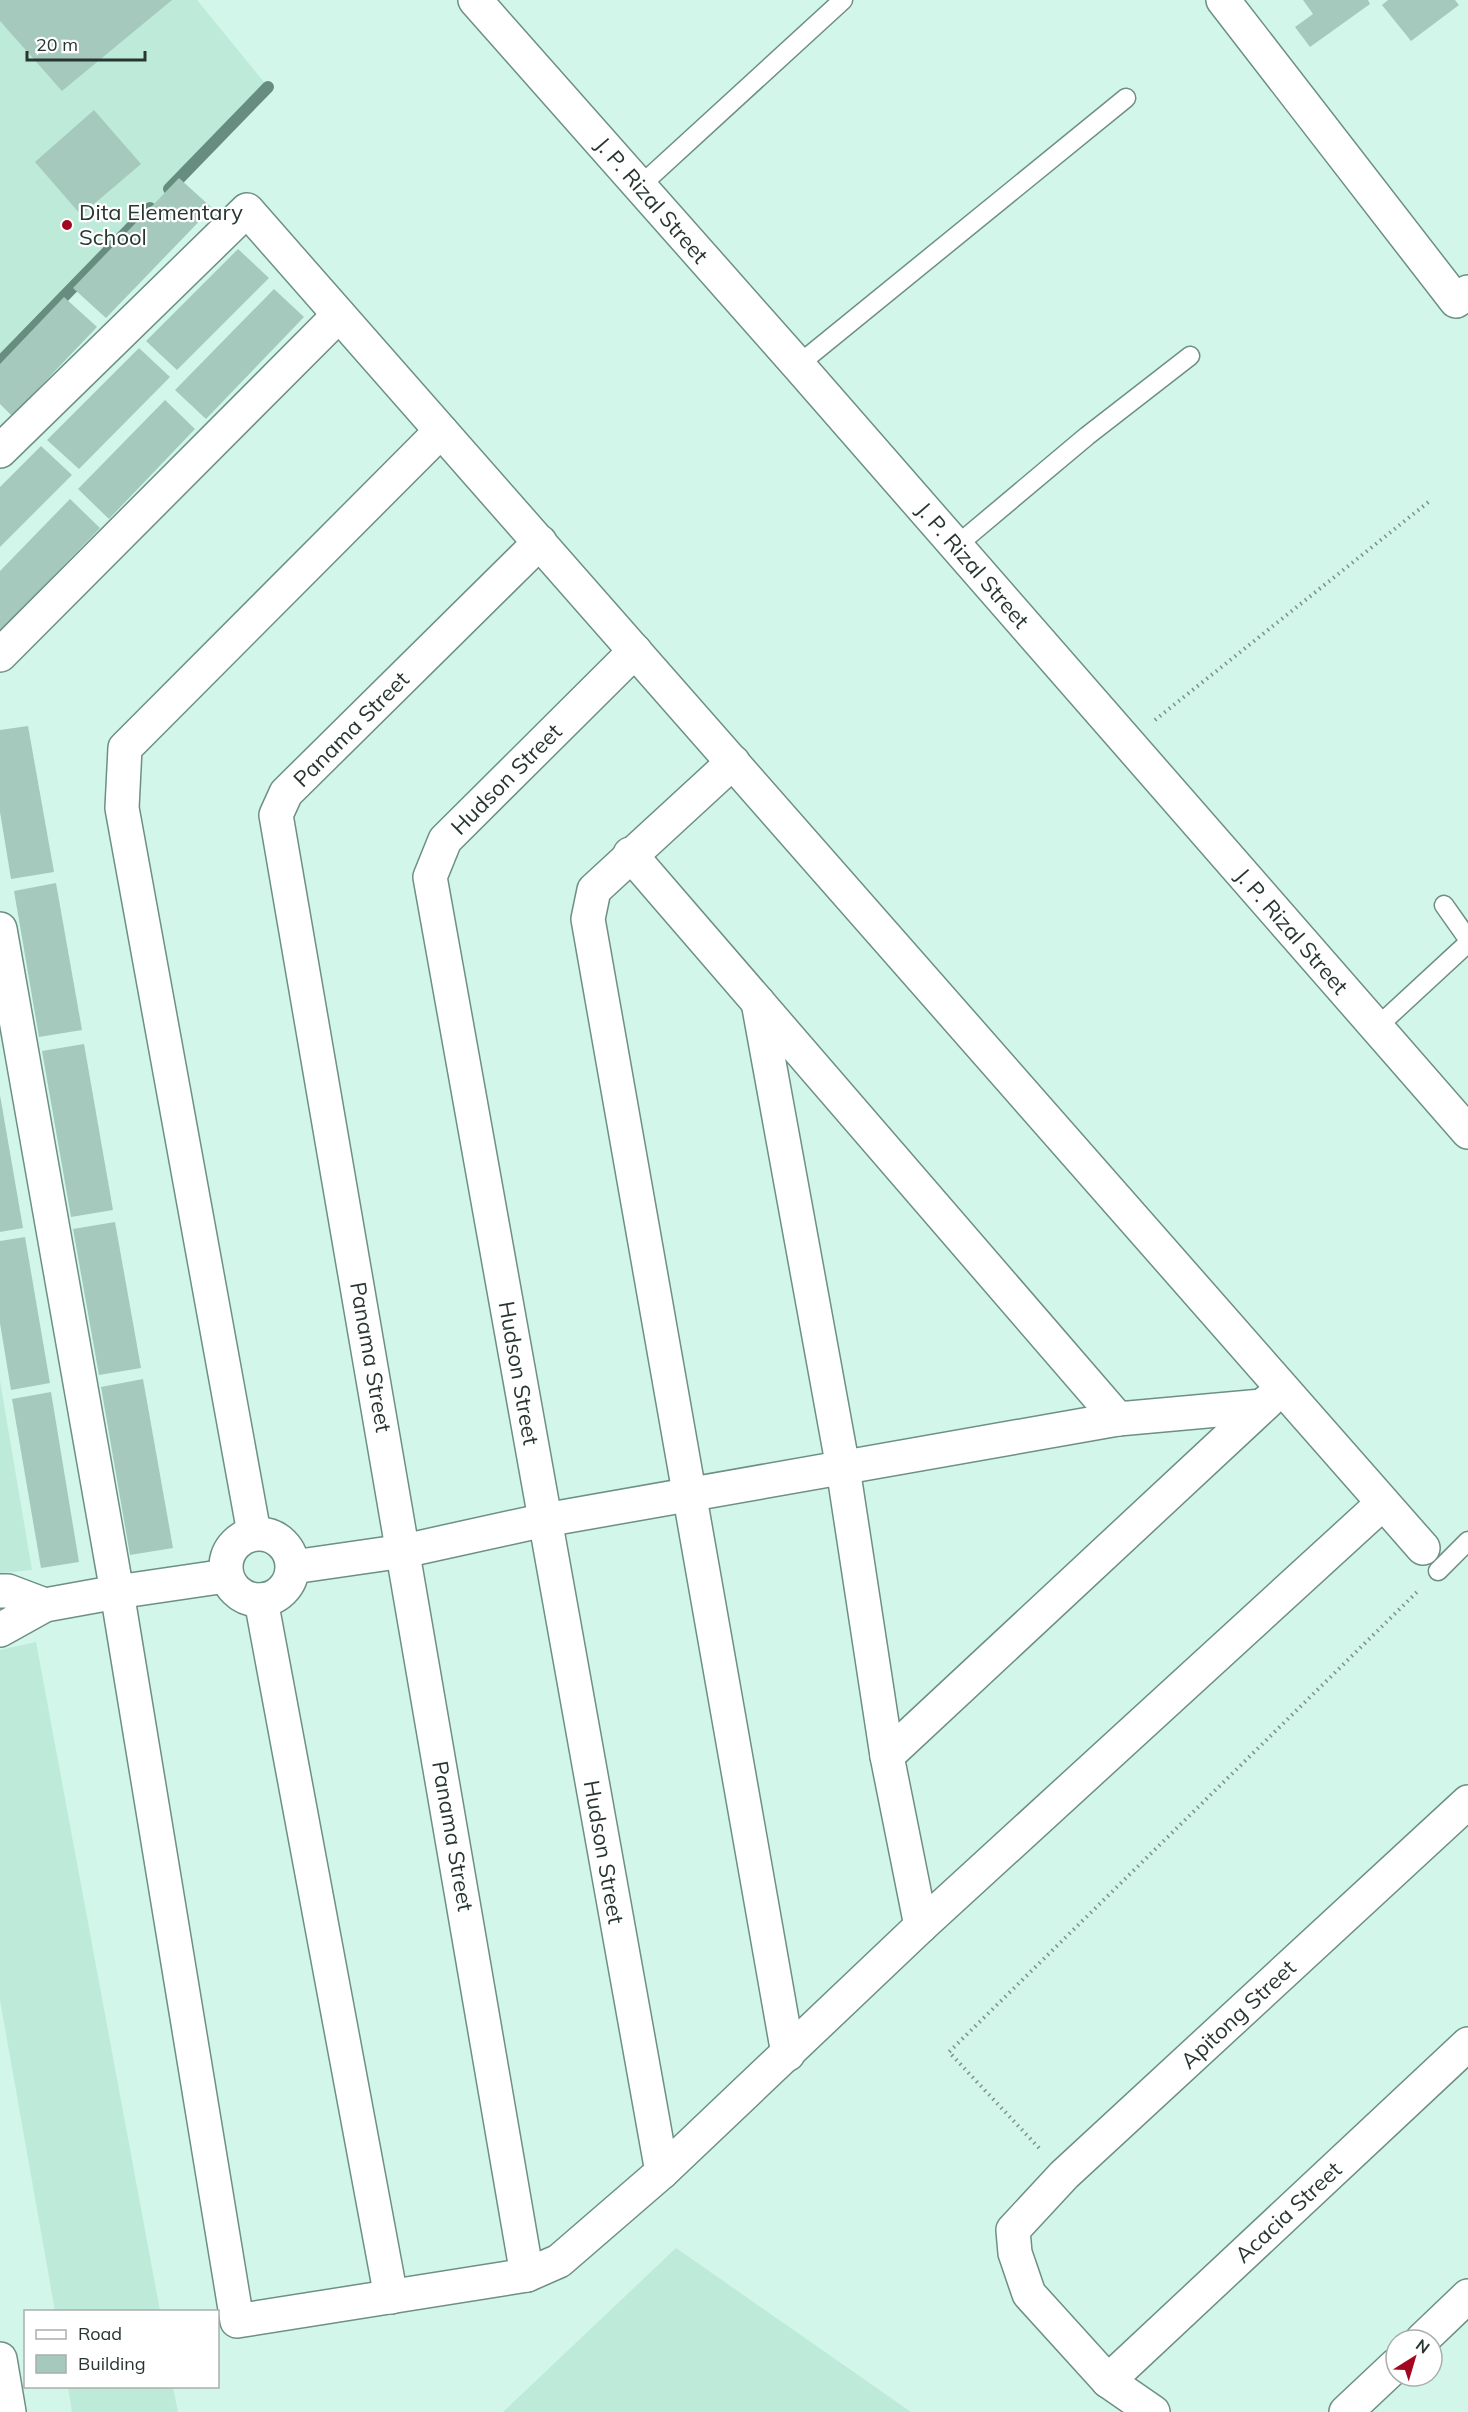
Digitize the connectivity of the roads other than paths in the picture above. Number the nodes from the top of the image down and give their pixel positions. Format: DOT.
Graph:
graph roads {
  1 [pos="475,0"];
  2 [pos="843,0"];
  3 [pos="1223,0"];
  4 [pos="1126,98"];
  5 [pos="640,186"];
  6 [pos="1468,292"];
  7 [pos="339,315"];
  8 [pos="1190,356"];
  9 [pos="798,365"];
  10 [pos="441,431"];
  11 [pos="0,451"];
  12 [pos="540,542"];
  13 [pos="956,546"];
  14 [pos="634,651"];
  15 [pos="0,656"];
  16 [pos="733,762"];
  17 [pos="630,854"];
  18 [pos="1444,905"];
  19 [pos="0,929"];
  20 [pos="1468,941"];
  21 [pos="758,1002"];
  22 [pos="1376,1028"];
  23 [pos="1468,1132"];
  24 [pos="1273,1397"];
  25 [pos="1118,1419"];
  26 [pos="843,1468"];
  27 [pos="689,1494"];
  28 [pos="1383,1503"];
  29 [pos="545,1520"];
  30 [pos="254,1533"];
  31 [pos="1468,1541"];
  32 [pos="404,1551"];
  33 [pos="1431,1559"];
  34 [pos="292,1567"];
  35 [pos="226,1576"];
  36 [pos="0,1591"];
  37 [pos="117,1592"];
  38 [pos="261,1600"];
  39 [pos="45,1605"];
  40 [pos="0,1630"];
  41 [pos="887,1756"];
  42 [pos="1468,1802"];
  43 [pos="921,1926"];
  44 [pos="1468,2044"];
  45 [pos="788,2054"];
  46 [pos="662,2172"];
  47 [pos="527,2276"];
  48 [pos="1468,2296"];
  49 [pos="391,2297"];
  50 [pos="1435,2328"];
  51 [pos="0,2360"];
  52 [pos="1384,2376"];
  53 [pos="1108,2381"];
  54 [pos="9,2412"];
  55 [pos="1153,2412"];
  56 [pos="1346,2412"];
  1 -- 5 [label="main road, J. P. Rizal Street"];
  2 -- 5 [label="lane"];
  3 -- 6 [label="main road"];
  4 -- 9 [label="lane"];
  5 -- 9 [label="main road, J. P. Rizal Street"];
  7 -- 10 [label="main road"];
  7 -- 11 [label="main road"];
  7 -- 15 [label="main road"];
  8 -- 13 [label="lane"];
  9 -- 13 [label="main road, J. P. Rizal Street"];
  10 -- 12 [label="main road"];
  10 -- 30 [label="main road"];
  12 -- 14 [label="main road"];
  12 -- 32 [label="main road, Panama Street"];
  13 -- 22 [label="main road, J. P. Rizal Street"];
  14 -- 16 [label="main road"];
  14 -- 29 [label="main road, Hudson Street"];
  16 -- 17 [label="main road"];
  16 -- 24 [label="main road"];
  17 -- 21 [label="main road"];
  17 -- 27 [label="main road"];
  18 -- 20 [label="lane"];
  19 -- 37 [label="main road"];
  20 -- 22 [label="lane"];
  21 -- 25 [label="main road"];
  21 -- 26 [label="main road"];
  22 -- 23 [label="main road, J. P. Rizal Street"];
  24 -- 25 [label="main road"];
  24 -- 28 [label="main road"];
  24 -- 41 [label="main road"];
  25 -- 26 [label="main road"];
  26 -- 27 [label="main road"];
  26 -- 41 [label="main road"];
  27 -- 29 [label="main road"];
  27 -- 45 [label="main road"];
  28 -- 33 [label="main road"];
  28 -- 43 [label="main road"];
  29 -- 32 [label="main road"];
  29 -- 46 [label="main road, Hudson Street"];
  30 -- 34 [label="main road"];
  30 -- 35 [label="main road"];
  31 -- 33 [label="lane"];
  32 -- 34 [label="main road"];
  32 -- 47 [label="main road, Panama Street"];
  34 -- 38 [label="main road"];
  35 -- 37 [label="main road"];
  35 -- 38 [label="main road"];
  36 -- 39 [label="main road"];
  37 -- 39 [label="main road"];
  37 -- 49 [label="main road"];
  38 -- 49 [label="main road"];
  39 -- 40 [label="main road"];
  41 -- 43 [label="main road"];
  42 -- 53 [label="main road, Apitong Street"];
  43 -- 45 [label="main road"];
  44 -- 53 [label="main road, Acacia Street"];
  45 -- 46 [label="main road"];
  46 -- 47 [label="main road"];
  47 -- 49 [label="main road"];
  48 -- 50 [label="main road"];
  51 -- 54 [label="main road"];
  52 -- 56 [label="main road"];
  53 -- 55 [label="main road"];
}
